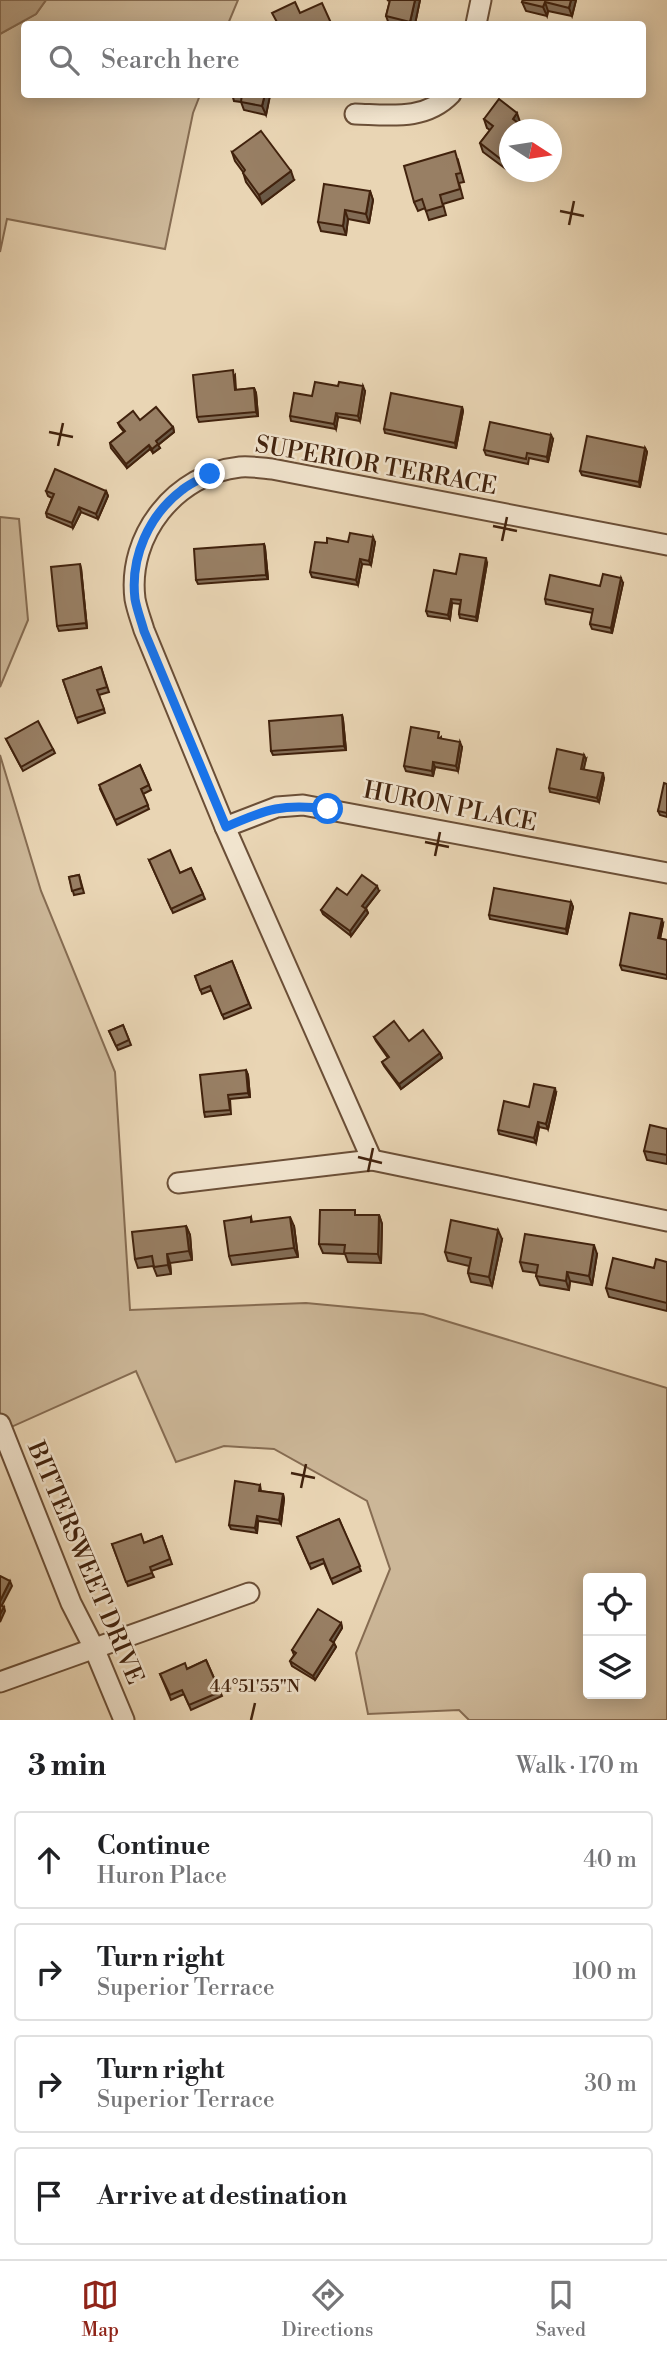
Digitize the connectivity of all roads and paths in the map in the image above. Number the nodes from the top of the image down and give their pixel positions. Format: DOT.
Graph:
graph roads {
  1 [pos="481,0"];
  2 [pos="477,21"];
  3 [pos="448,98"];
  4 [pos="355,114"];
  5 [pos="667,545"];
  6 [pos="226,827"];
  7 [pos="667,873"];
  8 [pos="372,1160"];
  9 [pos="178,1183"];
  10 [pos="667,1221"];
  11 [pos="0,1424"];
  12 [pos="249,1593"];
  13 [pos="94,1648"];
  14 [pos="0,1682"];
  15 [pos="124,1720"];
  1 -- 2 [label="street"];
  3 -- 4 [label="street"];
  5 -- 6 [label="street, SUPERIOR TERRACE"];
  6 -- 7 [label="street, HURON PLACE"];
  6 -- 8 [label="street, SUPERIOR TERRACE"];
  8 -- 9 [label="street"];
  8 -- 10 [label="street"];
  11 -- 13 [label="street, BITTERSWEET DRIVE"];
  12 -- 13 [label="street"];
  13 -- 14 [label="street"];
  13 -- 15 [label="street, BITTERSWEET DRIVE"];
}
